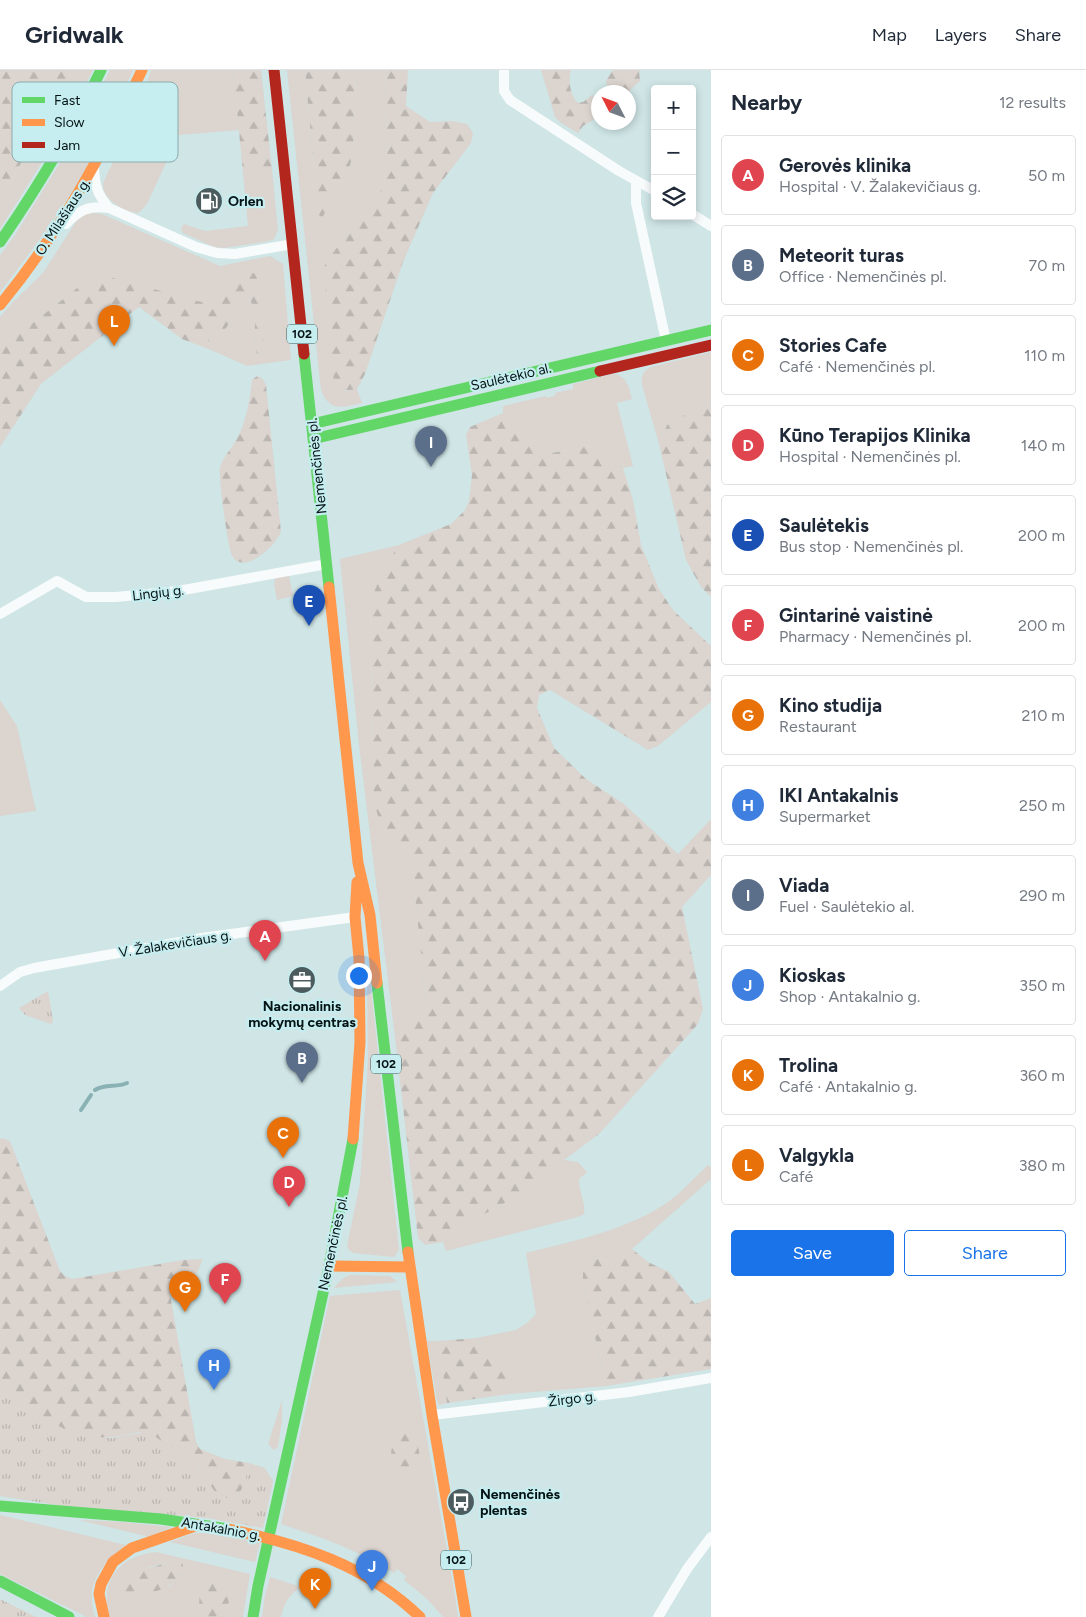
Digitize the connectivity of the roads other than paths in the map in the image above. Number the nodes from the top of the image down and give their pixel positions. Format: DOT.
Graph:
graph roads {
  1 [pos="101,70"];
  2 [pos="142,70"];
  3 [pos="274,70"];
  4 [pos="504,70"];
  5 [pos="95,82"];
  6 [pos="136,82"];
  7 [pos="52,162"];
  8 [pos="97,162"];
  9 [pos="94,167"];
  10 [pos="636,181"];
  11 [pos="651,189"];
  12 [pos="108,208"];
  13 [pos="696,217"];
  14 [pos="711,226"];
  15 [pos="0,242"];
  16 [pos="48,244"];
  17 [pos="293,244"];
  18 [pos="0,305"];
  19 [pos="711,330"];
  20 [pos="666,341"];
  21 [pos="711,345"];
  22 [pos="312,424"];
  23 [pos="314,439"];
  24 [pos="327,564"];
  25 [pos="0,614"];
  26 [pos="358,863"];
  27 [pos="355,917"];
  28 [pos="0,986"];
  29 [pos="329,1266"];
  30 [pos="410,1267"];
  31 [pos="711,1378"];
  32 [pos="432,1415"];
  33 [pos="0,1506"];
  34 [pos="200,1525"];
  35 [pos="711,1537"];
  36 [pos="0,1581"];
  37 [pos="69,1617"];
  38 [pos="104,1617"];
  39 [pos="253,1617"];
  40 [pos="420,1617"];
  41 [pos="466,1617"];
  42 [pos="658,1617"];
  1 -- 5 [label="main road"];
  2 -- 6 [label="main road, O. Milašiaus g."];
  3 -- 17 [label="main road, Nemenčinės pl. / 102"];
  4 -- 10 [label="street"];
  7 -- 15 [label="main road"];
  8 -- 9 [label="main road, O. Milašiaus g."];
  9 -- 12 [label="street"];
  9 -- 16 [label="main road, O. Milašiaus g."];
  10 -- 11 [label="street"];
  10 -- 20 [label="street"];
  12 -- 16 [label="street"];
  12 -- 17 [label="street"];
  13 -- 14 [label="street"];
  16 -- 18 [label="main road, O. Milašiaus g."];
  17 -- 22 [label="main road, Nemenčinės pl. / 102"];
  19 -- 20 [label="main road, Saulėtekio al."];
  20 -- 22 [label="main road, Saulėtekio al."];
  21 -- 23 [label="main road, Saulėtekio al."];
  22 -- 23 [label="main road, Nemenčinės pl. / 102"];
  23 -- 24 [label="main road, Nemenčinės pl. / 102"];
  24 -- 25 [label="street, Lingių g."];
  24 -- 26 [label="main road, Nemenčinės pl. / 102"];
  26 -- 27 [label="main road, Nemenčinės pl. / 102"];
  26 -- 30 [label="main road, Nemenčinės pl. / 102"];
  27 -- 28 [label="street, V. Žalakevičiaus g."];
  27 -- 29 [label="main road, Nemenčinės pl. / 102"];
  29 -- 30 [label="main road"];
  29 -- 39 [label="main road, Nemenčinės pl. / 102"];
  30 -- 32 [label="main road, Nemenčinės pl. / 102"];
  31 -- 32 [label="street, Žirgo g."];
  32 -- 41 [label="main road, Nemenčinės pl. / 102"];
  33 -- 34 [label="main road, Antakalnio g."];
  34 -- 38 [label="main road"];
  34 -- 40 [label="main road, Antakalnio g."];
  35 -- 42 [label="street"];
  36 -- 37 [label="main road"];
}
